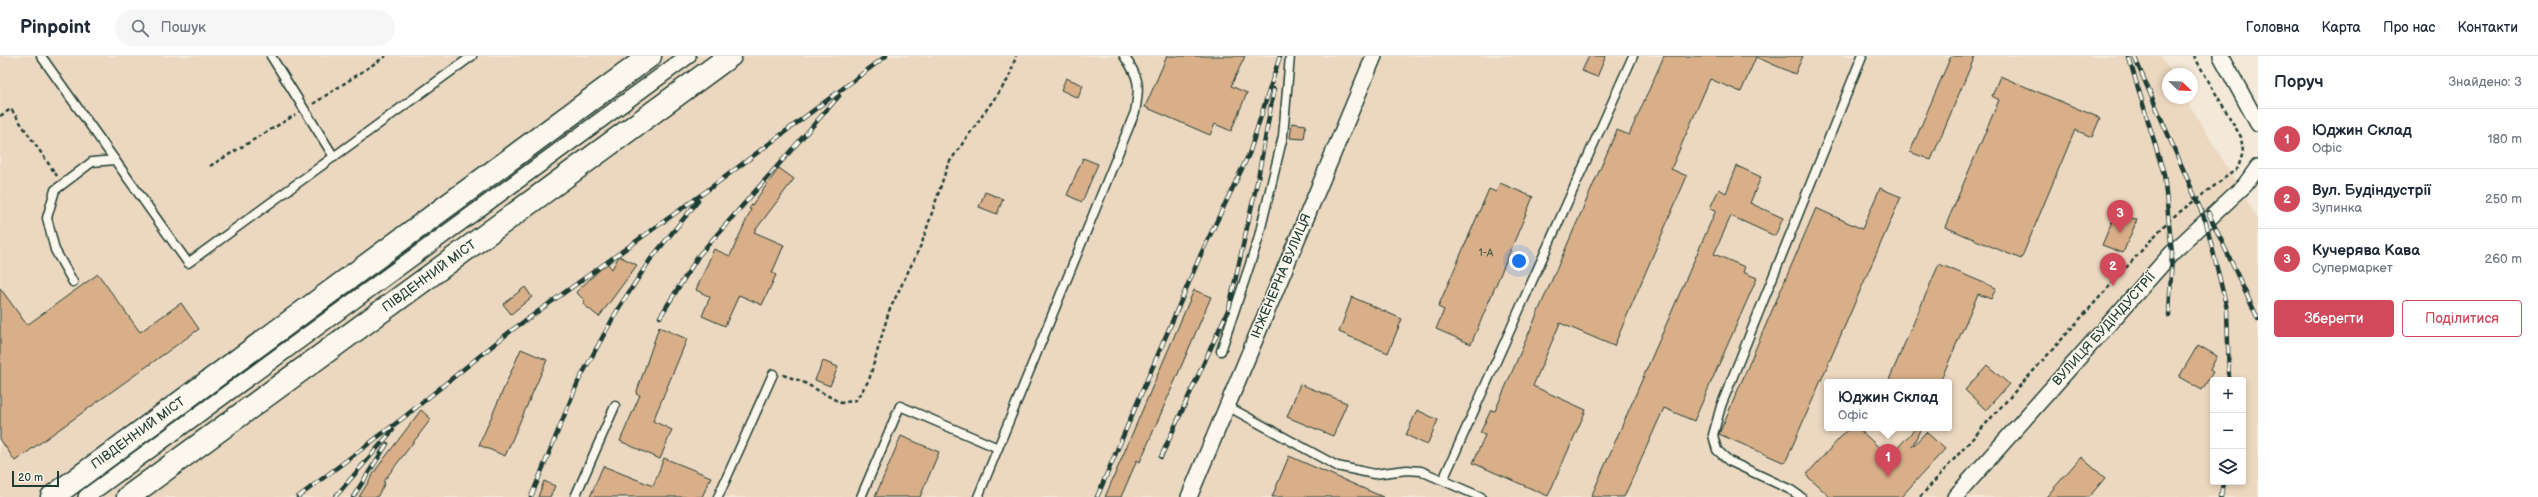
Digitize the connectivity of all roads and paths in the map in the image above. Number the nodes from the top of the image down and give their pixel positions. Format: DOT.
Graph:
graph roads {
  1 [pos="41,56"];
  2 [pos="271,56"];
  3 [pos="472,56"];
  4 [pos="650,56"];
  5 [pos="688,56"];
  6 [pos="730,56"];
  7 [pos="1016,56"];
  8 [pos="1124,56"];
  9 [pos="1290,56"];
  10 [pos="1374,56"];
  11 [pos="1633,56"];
  12 [pos="1862,56"];
  13 [pos="2194,56"];
  14 [pos="2221,56"];
  15 [pos="0,116"];
  16 [pos="2258,124"];
  17 [pos="334,157"];
  18 [pos="115,160"];
  19 [pos="2258,167"];
  20 [pos="63,184"];
  21 [pos="73,282"];
  22 [pos="1221,350"];
  23 [pos="773,374"];
  24 [pos="615,406"];
  25 [pos="1227,406"];
  26 [pos="998,448"];
  27 [pos="1443,480"];
  28 [pos="52,497"];
  29 [pos="86,497"];
  30 [pos="128,497"];
  31 [pos="575,497"];
  32 [pos="718,497"];
  33 [pos="861,497"];
  34 [pos="978,497"];
  35 [pos="1189,497"];
  36 [pos="1481,497"];
  37 [pos="1801,497"];
  38 [pos="1920,497"];
  39 [pos="1955,497"];
  1 -- 18 [label="lane"];
  2 -- 17 [label="lane"];
  3 -- 17 [label="lane"];
  4 -- 28 [label="highway, ПІВДЕННИЙ МІСТ"];
  5 -- 29 [label="street"];
  6 -- 30 [label="highway, ПІВДЕННИЙ МІСТ"];
  7 -- 23 [label="path"];
  8 -- 26 [label="lane"];
  9 -- 22 [label="lane"];
  10 -- 25 [label="street, ІНЖЕНЕРНА ВУЛИЦЯ"];
  11 -- 27 [label="lane"];
  12 -- 37 [label="lane"];
  13 -- 38 [label="path"];
  14 -- 16 [label="street"];
  15 -- 20 [label="path"];
  17 -- 18 [label="lane"];
  18 -- 20 [label="lane"];
  19 -- 39 [label="street, ВУЛИЦЯ БУДІНДУСТРІЇ"];
  20 -- 21 [label="lane"];
  23 -- 32 [label="lane"];
  24 -- 31 [label="lane"];
  25 -- 27 [label="lane"];
  25 -- 35 [label="street, ІНЖЕНЕРНА ВУЛИЦЯ"];
  26 -- 33 [label="lane"];
  26 -- 34 [label="lane"];
  27 -- 36 [label="lane"];
}
